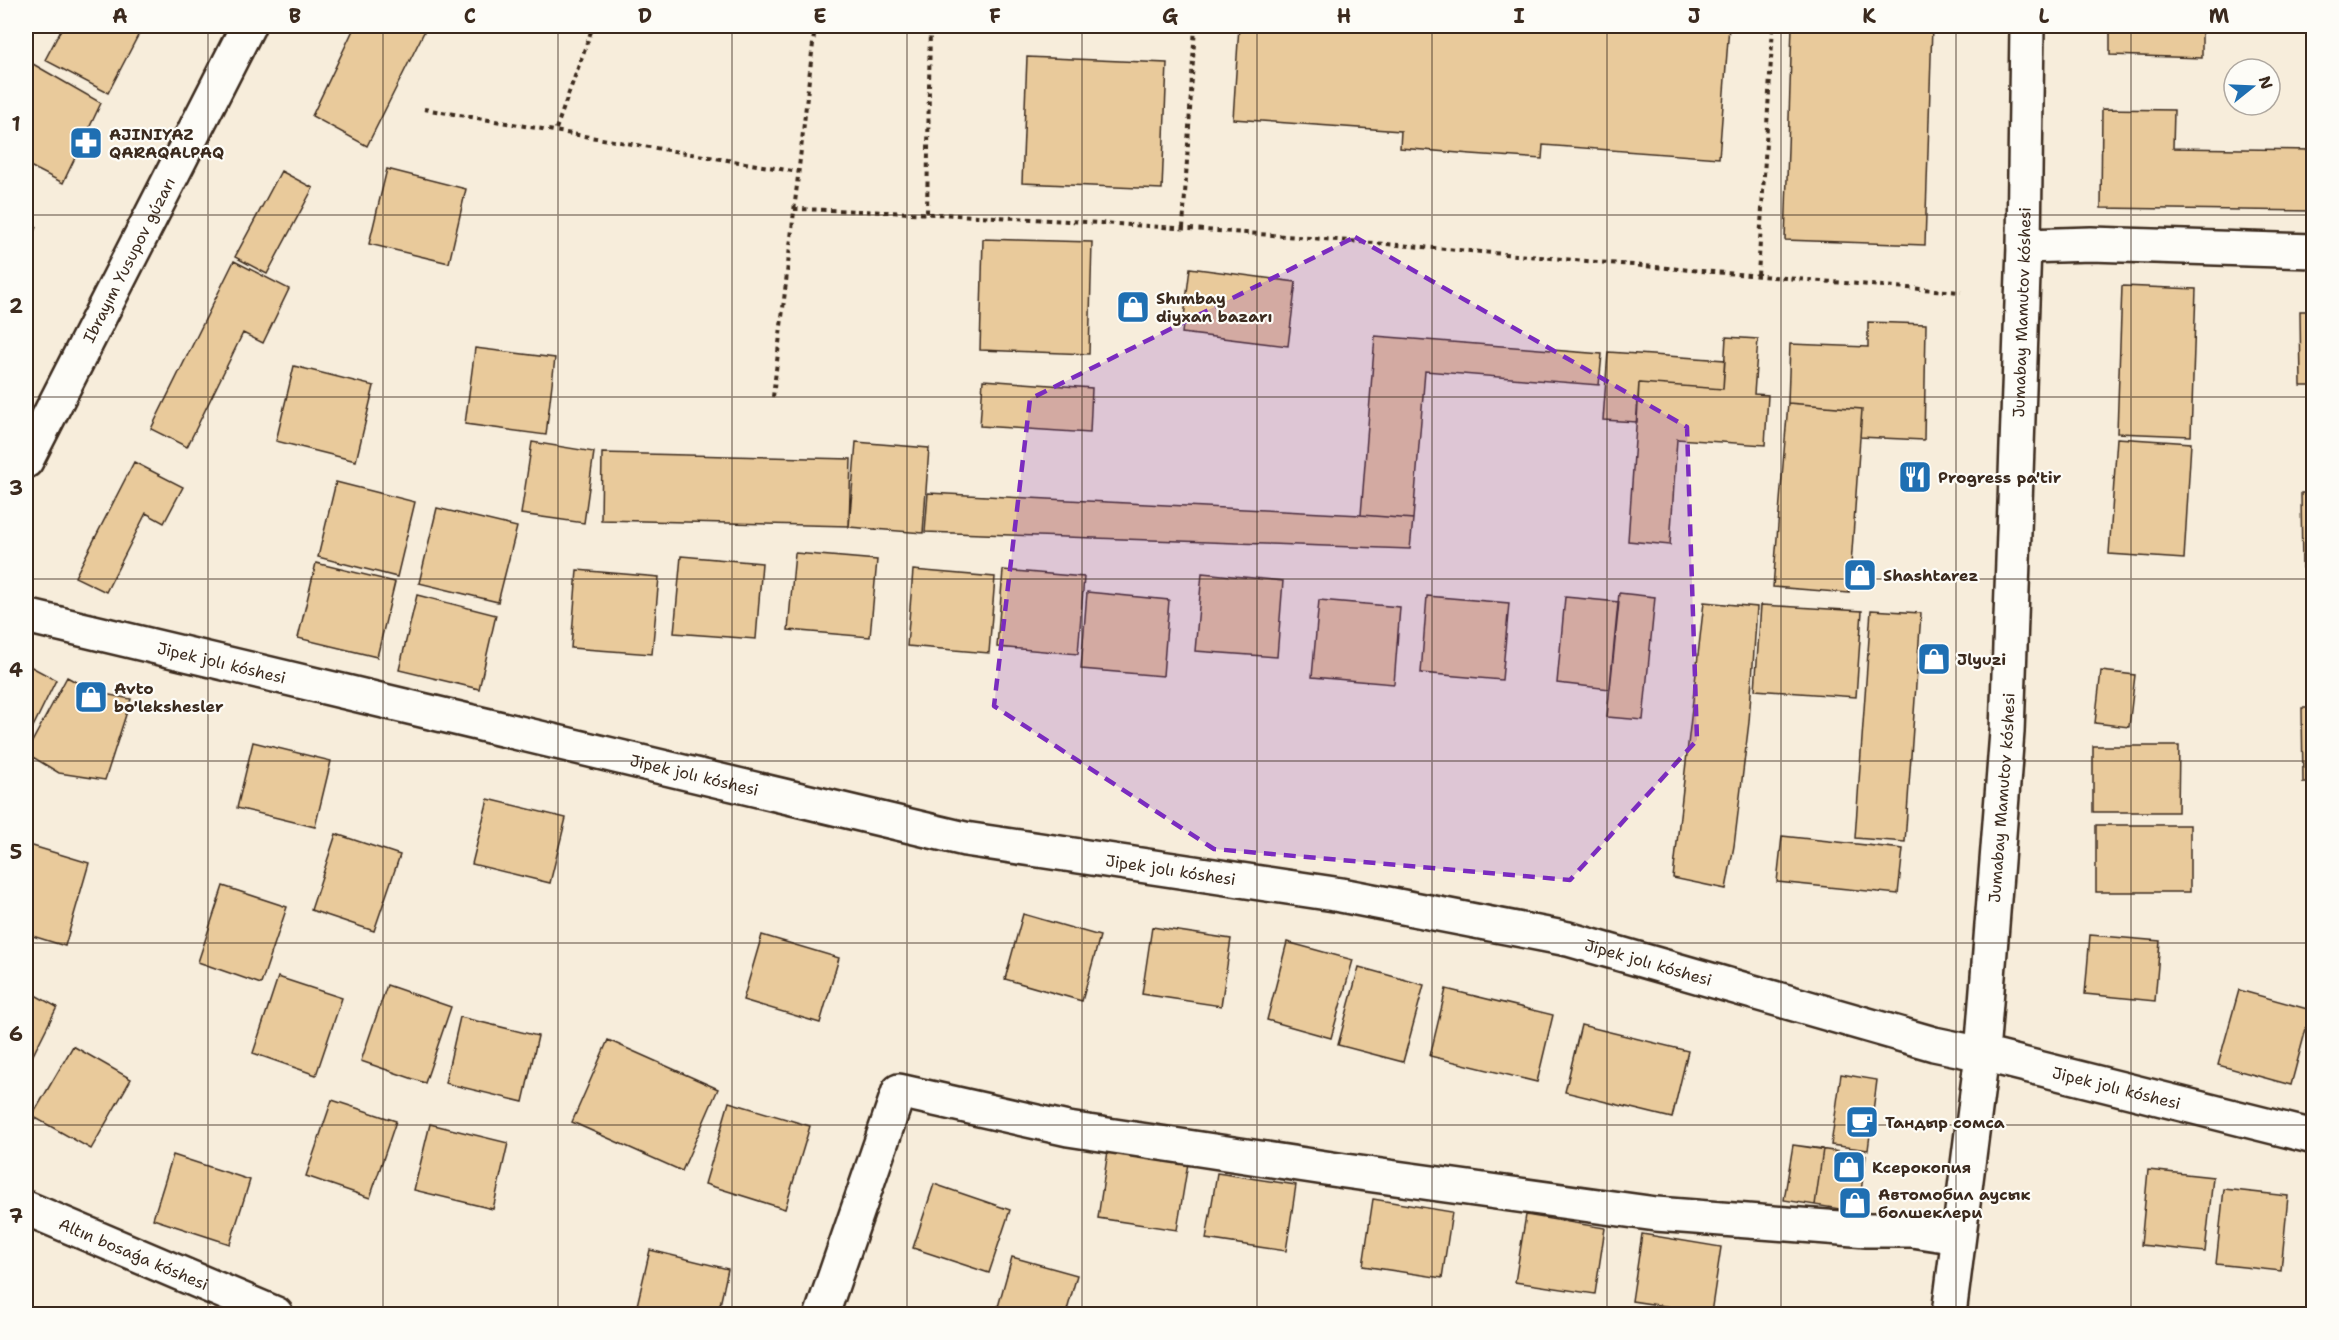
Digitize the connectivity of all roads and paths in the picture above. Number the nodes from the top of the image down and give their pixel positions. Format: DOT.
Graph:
graph roads {
  1 [pos="248,26"];
  2 [pos="593,26"];
  3 [pos="815,26"];
  4 [pos="930,26"];
  5 [pos="1195,26"];
  6 [pos="1773,26"];
  7 [pos="2027,26"];
  8 [pos="424,109"];
  9 [pos="556,129"];
  10 [pos="798,172"];
  11 [pos="794,209"];
  12 [pos="927,213"];
  13 [pos="1184,228"];
  14 [pos="2024,246"];
  15 [pos="2313,251"];
  16 [pos="1758,275"];
  17 [pos="1961,292"];
  18 [pos="773,397"];
  19 [pos="26,461"];
  20 [pos="26,616"];
  21 [pos="1982,1054"];
  22 [pos="2313,1137"];
  23 [pos="26,1208"];
  24 [pos="1958,1237"];
  25 [pos="276,1314"];
  26 [pos="822,1314"];
  27 [pos="1949,1314"];
  1 -- 19 [label="street, Ibrayım Yusupov gúzarı"];
  2 -- 9 [label="path"];
  3 -- 10 [label="path"];
  4 -- 12 [label="path"];
  5 -- 13 [label="path"];
  6 -- 16 [label="path"];
  7 -- 14 [label="street, Jumabay Mamutov kóshesi"];
  8 -- 9 [label="path"];
  9 -- 10 [label="path"];
  10 -- 11 [label="path"];
  11 -- 12 [label="path"];
  11 -- 18 [label="path"];
  12 -- 13 [label="path"];
  13 -- 16 [label="path"];
  14 -- 15 [label="street"];
  14 -- 21 [label="street, Jumabay Mamutov kóshesi"];
  16 -- 17 [label="path"];
  20 -- 21 [label="street, Jipek jolı kóshesi"];
  21 -- 22 [label="street, Jipek jolı kóshesi"];
  21 -- 24 [label="street, Jumabay Mamutov kóshesi"];
  23 -- 25 [label="street, Altın bosaǵa kóshesi"];
  24 -- 26 [label="street"];
  24 -- 27 [label="street, Jumabay Mamutov kóshesi"];
}
